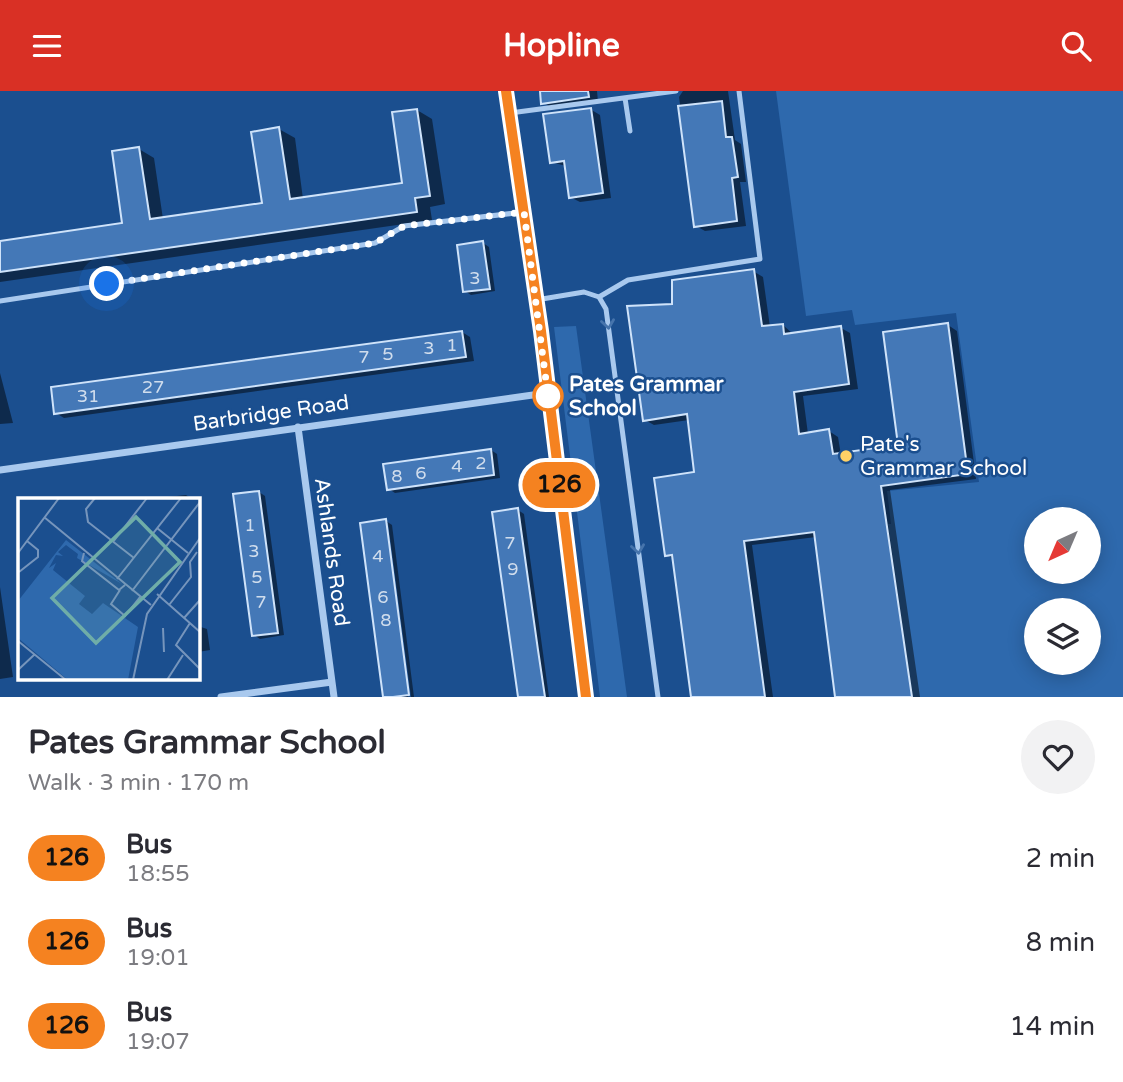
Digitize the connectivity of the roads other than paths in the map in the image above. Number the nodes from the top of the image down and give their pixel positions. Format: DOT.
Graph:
graph roads {
  1 [pos="506,91"];
  2 [pos="676,91"];
  3 [pos="739,91"];
  4 [pos="635,94"];
  5 [pos="625,98"];
  6 [pos="510,113"];
  7 [pos="630,131"];
  8 [pos="524,212"];
  9 [pos="599,297"];
  10 [pos="536,300"];
  11 [pos="0,301"];
  12 [pos="547,393"];
  13 [pos="298,427"];
  14 [pos="0,470"];
  15 [pos="332,682"];
  16 [pos="221,697"];
  17 [pos="334,697"];
  18 [pos="586,697"];
  19 [pos="658,697"];
  1 -- 6 [label="street"];
  2 -- 4 [label="lane"];
  3 -- 9 [label="lane"];
  4 -- 5 [label="lane"];
  5 -- 6 [label="lane"];
  5 -- 7 [label="lane"];
  6 -- 8 [label="street"];
  8 -- 10 [label="street"];
  8 -- 11 [label="lane"];
  9 -- 10 [label="lane"];
  9 -- 19 [label="lane, one-way"];
  10 -- 12 [label="street"];
  12 -- 13 [label="street, Barbridge Road"];
  12 -- 18 [label="street"];
  13 -- 14 [label="street, Barbridge Road"];
  13 -- 15 [label="street, Ashlands Road"];
  15 -- 16 [label="street"];
  15 -- 17 [label="street, Ashlands Road"];
}
